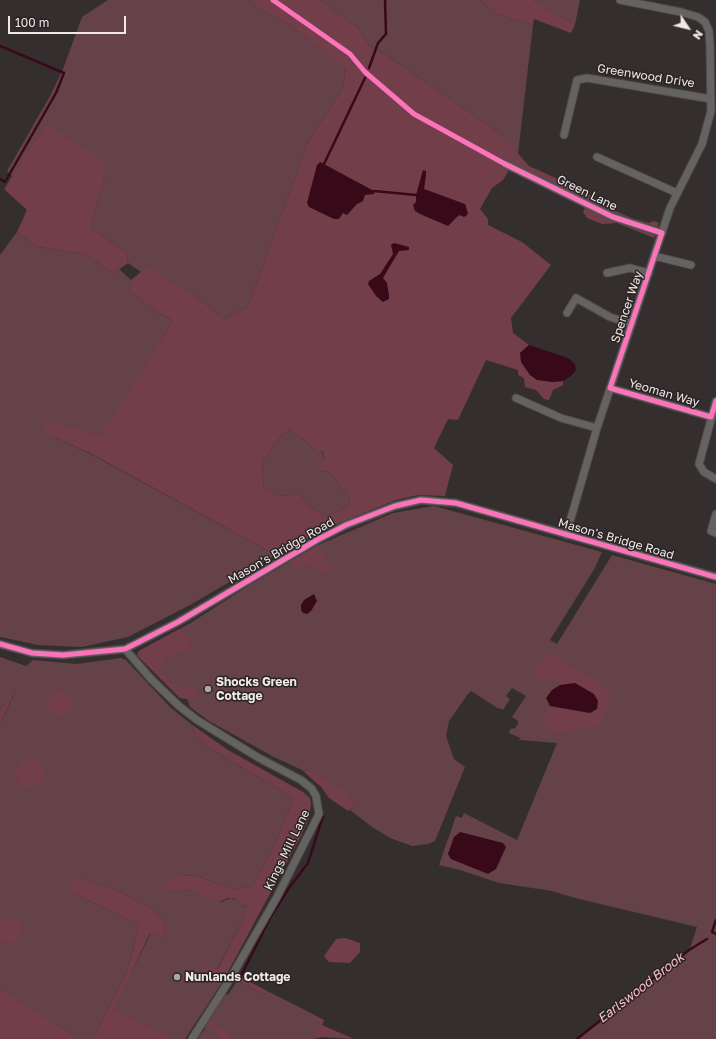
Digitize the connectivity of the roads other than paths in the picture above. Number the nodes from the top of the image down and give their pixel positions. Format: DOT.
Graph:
graph roads {
  1 [pos="620,0"];
  2 [pos="711,98"];
  3 [pos="564,135"];
  4 [pos="597,157"];
  5 [pos="505,164"];
  6 [pos="677,193"];
  7 [pos="662,233"];
  8 [pos="654,256"];
  9 [pos="691,265"];
  10 [pos="607,273"];
  11 [pos="649,273"];
  12 [pos="567,313"];
  13 [pos="632,324"];
  14 [pos="610,388"];
  15 [pos="516,398"];
  16 [pos="716,401"];
  17 [pos="711,417"];
  18 [pos="597,428"];
  19 [pos="716,479"];
  20 [pos="716,514"];
  21 [pos="716,533"];
  22 [pos="566,535"];
  23 [pos="716,577"];
  24 [pos="0,644"];
  25 [pos="125,649"];
  26 [pos="192,1039"];
  1 -- 2 [label="street, Spencer Way"];
  2 -- 3 [label="street, Greenwood Drive"];
  2 -- 6 [label="street, Spencer Way"];
  4 -- 6 [label="street"];
  5 -- 7 [label="street, Green Lane"];
  6 -- 7 [label="street, Spencer Way"];
  7 -- 8 [label="street, Spencer Way"];
  8 -- 9 [label="street"];
  8 -- 11 [label="street, Spencer Way"];
  10 -- 11 [label="street"];
  11 -- 13 [label="street, Spencer Way"];
  12 -- 13 [label="street"];
  13 -- 14 [label="street, Spencer Way"];
  14 -- 17 [label="street, Yeoman Way"];
  14 -- 18 [label="street, Spencer Way"];
  15 -- 18 [label="street"];
  16 -- 17 [label="street"];
  17 -- 19 [label="street"];
  18 -- 22 [label="street, Spencer Way"];
  20 -- 21 [label="street"];
  22 -- 23 [label="street, Mason's Bridge Road"];
  22 -- 25 [label="street, Mason's Bridge Road"];
  24 -- 25 [label="street, Mason's Bridge Road"];
  25 -- 26 [label="street, Kings Mill Lane"];
}
